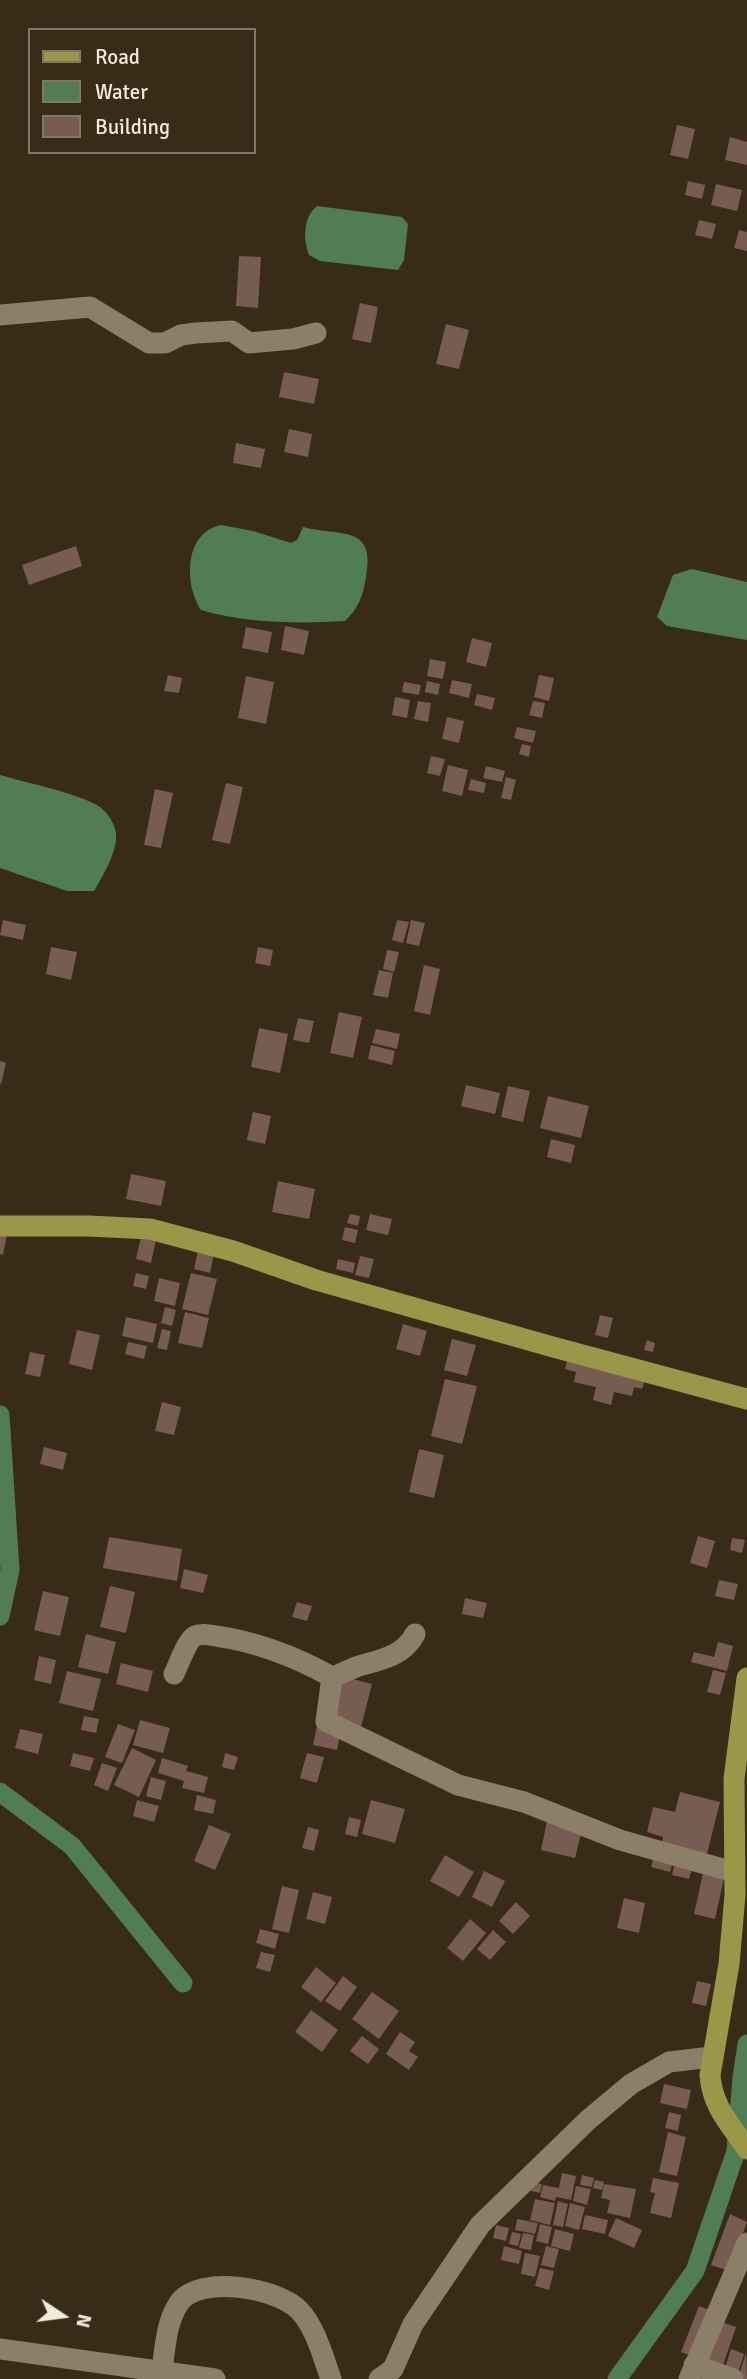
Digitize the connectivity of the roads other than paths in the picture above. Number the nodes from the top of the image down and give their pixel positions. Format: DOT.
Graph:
graph roads {
  1 [pos="0,315"];
  2 [pos="316,333"];
  3 [pos="0,1226"];
  4 [pos="747,1399"];
  5 [pos="415,1634"];
  6 [pos="174,1674"];
  7 [pos="332,1677"];
  8 [pos="747,1678"];
  9 [pos="734,1872"];
  10 [pos="712,2057"];
  11 [pos="747,2149"];
  12 [pos="747,2243"];
  13 [pos="0,2348"];
  14 [pos="162,2371"];
  15 [pos="691,2372"];
  16 [pos="215,2379"];
  17 [pos="331,2379"];
  18 [pos="379,2379"];
  19 [pos="733,2379"];
  1 -- 2 [label="street"];
  3 -- 4 [label="main road"];
  5 -- 7 [label="street"];
  6 -- 7 [label="street"];
  7 -- 9 [label="street"];
  8 -- 9 [label="main road"];
  9 -- 10 [label="main road"];
  10 -- 11 [label="main road"];
  10 -- 18 [label="street"];
  12 -- 15 [label="street"];
  13 -- 14 [label="street"];
  14 -- 16 [label="street"];
  14 -- 17 [label="street"];
  15 -- 19 [label="street"];
}
